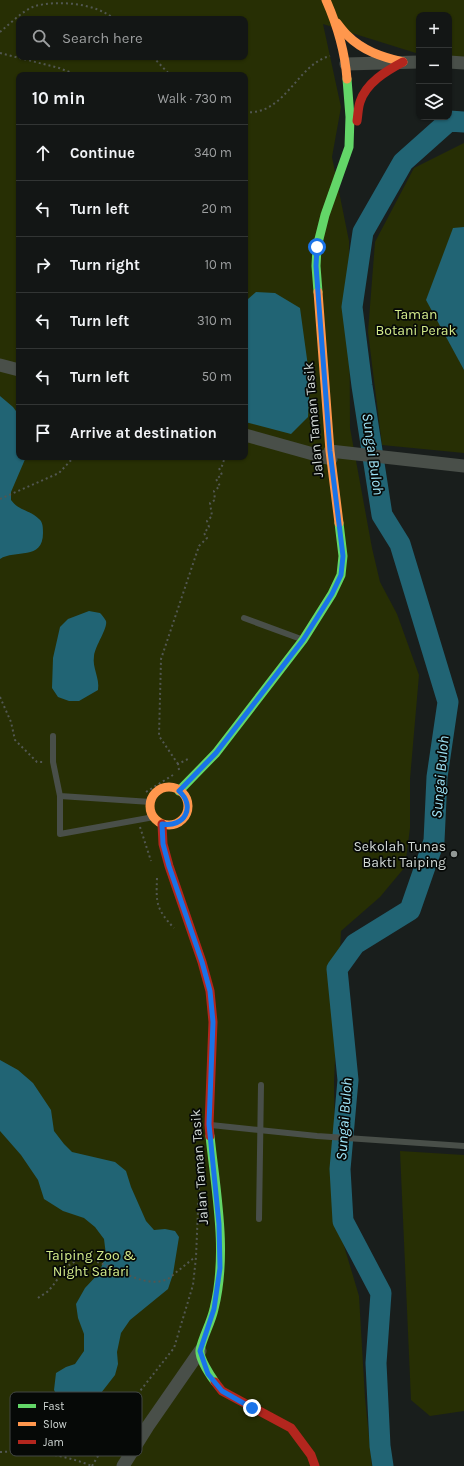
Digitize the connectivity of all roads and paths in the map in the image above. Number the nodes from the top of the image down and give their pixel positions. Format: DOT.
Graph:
graph roads {
  1 [pos="326,0"];
  2 [pos="19,16"];
  3 [pos="111,16"];
  4 [pos="16,19"];
  5 [pos="335,20"];
  6 [pos="0,32"];
  7 [pos="0,53"];
  8 [pos="16,57"];
  9 [pos="344,58"];
  10 [pos="28,60"];
  11 [pos="156,60"];
  12 [pos="402,62"];
  13 [pos="416,62"];
  14 [pos="452,62"];
  15 [pos="464,63"];
  16 [pos="69,72"];
  17 [pos="167,72"];
  18 [pos="248,112"];
  19 [pos="349,147"];
  20 [pos="0,365"];
  21 [pos="16,369"];
  22 [pos="248,436"];
  23 [pos="331,455"];
  24 [pos="71,460"];
  25 [pos="224,460"];
  26 [pos="460,463"];
  27 [pos="0,498"];
  28 [pos="244,618"];
  29 [pos="303,640"];
  30 [pos="0,697"];
  31 [pos="53,736"];
  32 [pos="45,762"];
  33 [pos="178,764"];
  34 [pos="179,791"];
  35 [pos="60,796"];
  36 [pos="151,802"];
  37 [pos="154,817"];
  38 [pos="162,824"];
  39 [pos="261,1085"];
  40 [pos="209,1124"];
  41 [pos="260,1130"];
  42 [pos="464,1146"];
  43 [pos="259,1219"];
  44 [pos="196,1257"];
  45 [pos="38,1298"];
  46 [pos="200,1351"];
  47 [pos="142,1436"];
  48 [pos="10,1451"];
  49 [pos="0,1452"];
  50 [pos="62,1456"];
  51 [pos="129,1456"];
  52 [pos="92,1466"];
  53 [pos="123,1466"];
  54 [pos="315,1466"];
  1 -- 5 [label="street, Jalan Taman Tasik"];
  2 -- 3 [label="path"];
  4 -- 6 [label="path"];
  5 -- 9 [label="street, Jalan Taman Tasik"];
  5 -- 12 [label="street"];
  7 -- 8 [label="path"];
  9 -- 12 [label="street"];
  9 -- 18 [label="path"];
  9 -- 19 [label="street, Jalan Taman Tasik"];
  10 -- 16 [label="path"];
  11 -- 17 [label="path"];
  12 -- 13 [label="street"];
  12 -- 19 [label="street"];
  14 -- 15 [label="street"];
  19 -- 23 [label="street, Jalan Taman Tasik"];
  20 -- 21 [label="street"];
  22 -- 23 [label="street"];
  23 -- 26 [label="street"];
  23 -- 29 [label="street, Jalan Taman Tasik"];
  24 -- 27 [label="path"];
  25 -- 33 [label="path"];
  28 -- 29 [label="lane"];
  29 -- 34 [label="street, Jalan Taman Tasik"];
  30 -- 32 [label="path"];
  31 -- 35 [label="lane"];
  34 -- 36 [label="street"];
  34 -- 38 [label="street"];
  35 -- 36 [label="lane"];
  35 -- 37 [label="lane"];
  36 -- 37 [label="street"];
  37 -- 38 [label="street"];
  38 -- 40 [label="street, Jalan Taman Tasik"];
  39 -- 41 [label="lane"];
  40 -- 41 [label="lane"];
  40 -- 46 [label="street, Jalan Taman Tasik"];
  41 -- 42 [label="lane"];
  41 -- 43 [label="lane"];
  44 -- 45 [label="path"];
  46 -- 47 [label="street, Jalan Taman Tasik"];
  46 -- 54 [label="street"];
  48 -- 49 [label="path"];
  50 -- 52 [label="path"];
  51 -- 53 [label="street, Jalan Taman Tasik"];
}
